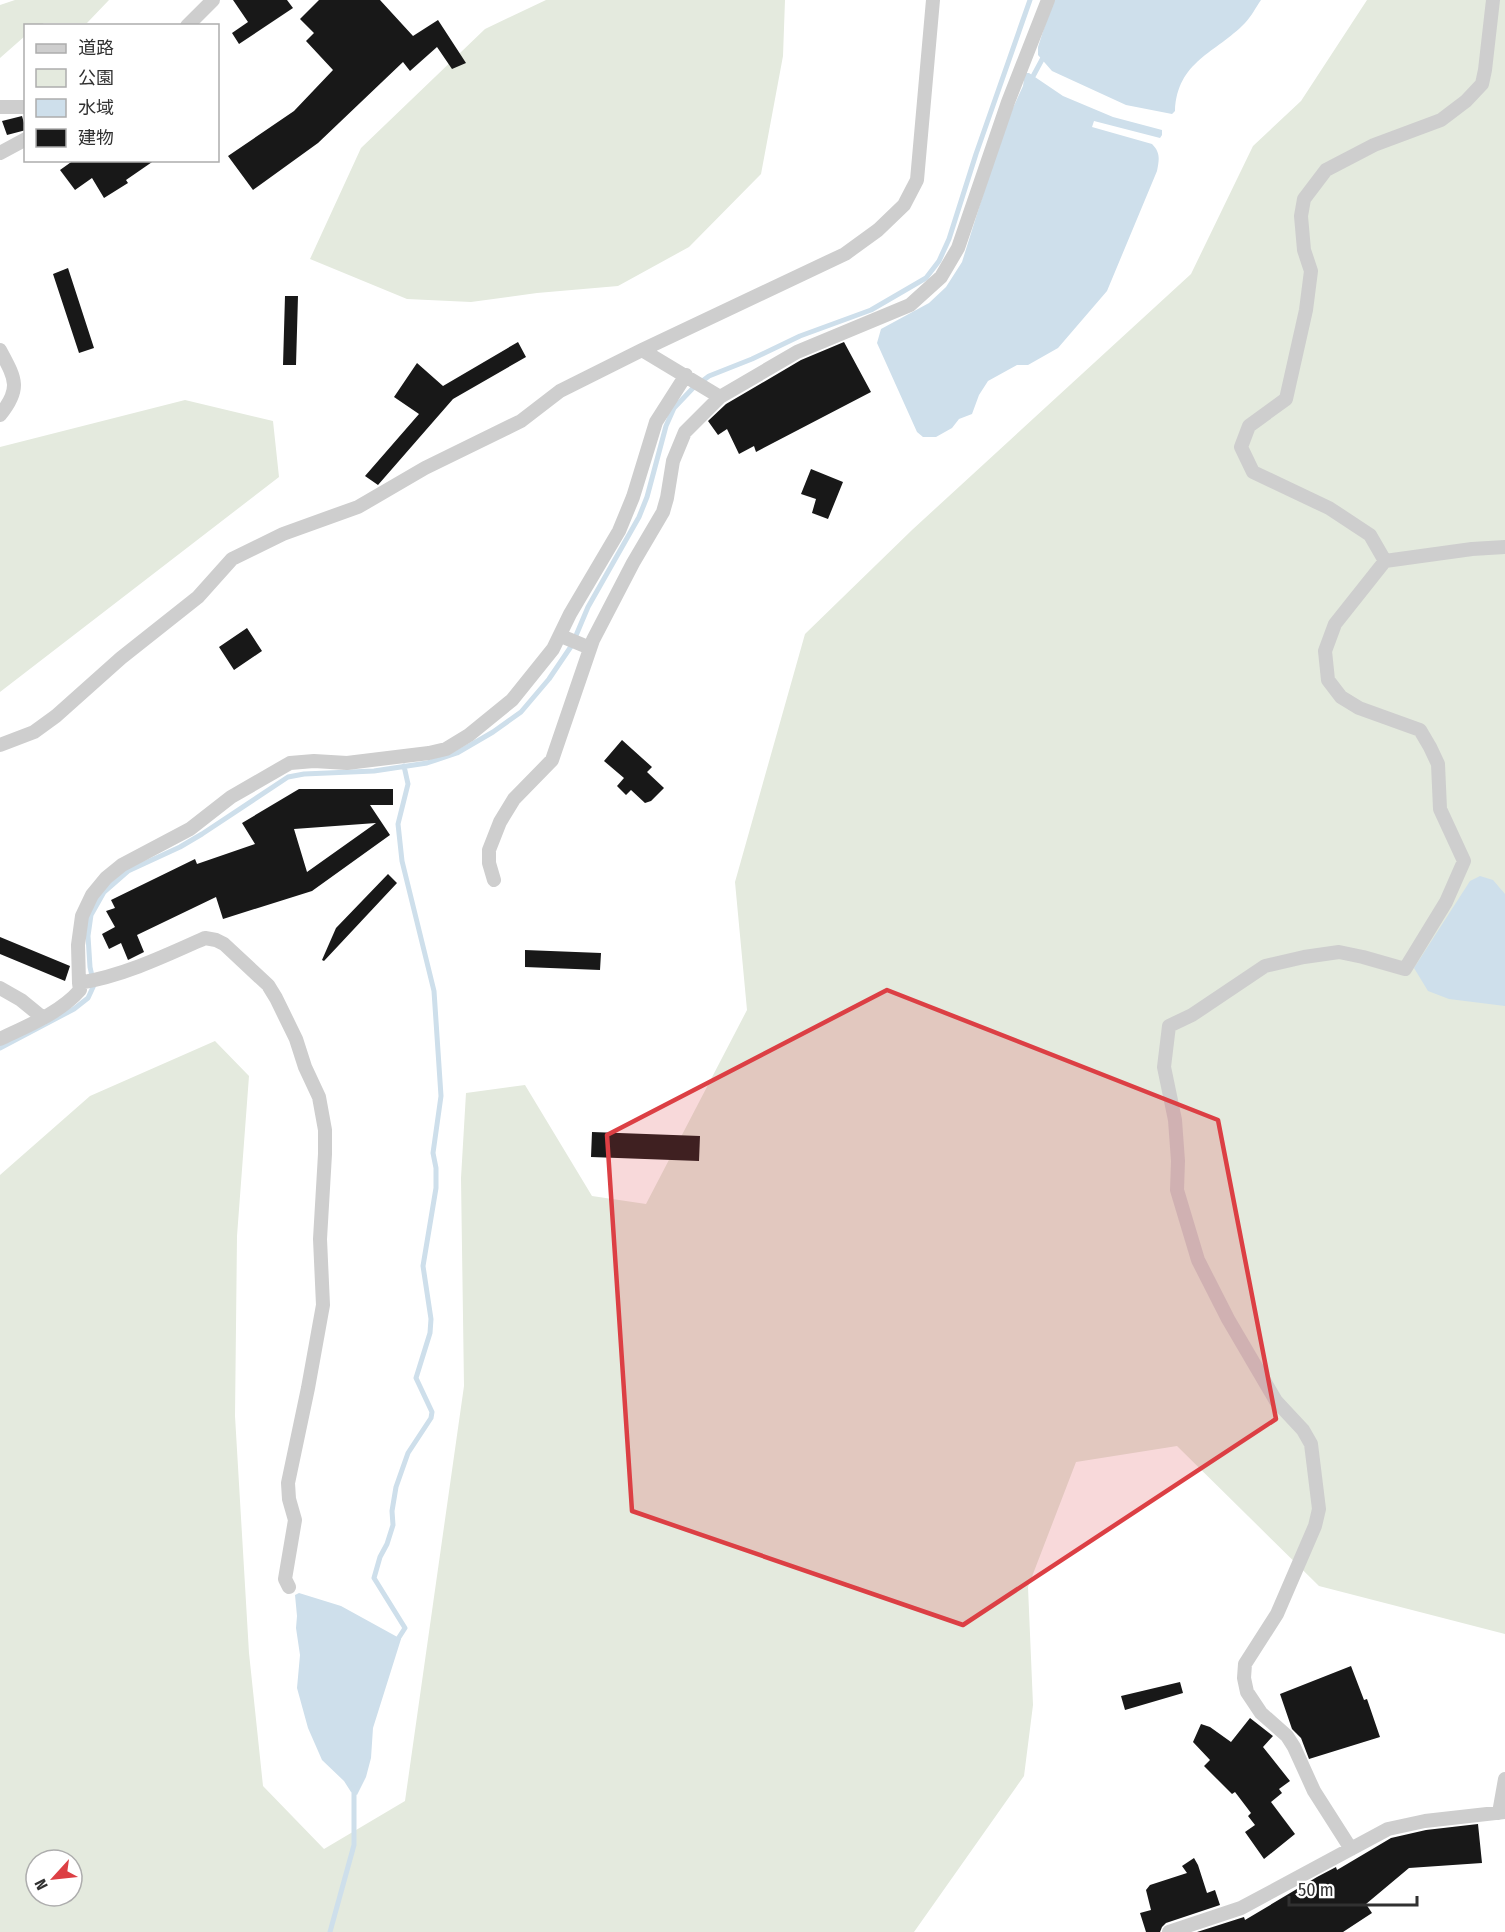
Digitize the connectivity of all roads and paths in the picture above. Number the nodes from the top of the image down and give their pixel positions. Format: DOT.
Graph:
graph roads {
  1 [pos="213,0"];
  2 [pos="933,0"];
  3 [pos="1048,0"];
  4 [pos="1493,0"];
  5 [pos="189,24"];
  6 [pos="0,107"];
  7 [pos="24,107"];
  8 [pos="24,140"];
  9 [pos="0,153"];
  10 [pos="0,350"];
  11 [pos="642,350"];
  12 [pos="689,377"];
  13 [pos="715,393"];
  14 [pos="0,415"];
  15 [pos="1505,548"];
  16 [pos="1385,561"];
  17 [pos="574,642"];
  18 [pos="0,745"];
  19 [pos="494,880"];
  20 [pos="89,981"];
  21 [pos="0,988"];
  22 [pos="43,1018"];
  23 [pos="0,1039"];
  24 [pos="289,1587"];
  25 [pos="1505,1779"];
  26 [pos="1502,1812"];
  27 [pos="1351,1849"];
  28 [pos="1168,1932"];
  1 -- 5 [label="street"];
  2 -- 11 [label="street"];
  3 -- 13 [label="street"];
  4 -- 16 [label="street"];
  6 -- 7 [label="street"];
  8 -- 9 [label="street"];
  10 -- 14 [label="street"];
  11 -- 12 [label="street"];
  11 -- 18 [label="street"];
  12 -- 13 [label="street"];
  12 -- 17 [label="street"];
  13 -- 17 [label="street"];
  15 -- 16 [label="street"];
  16 -- 27 [label="street"];
  17 -- 19 [label="street"];
  17 -- 20 [label="street"];
  20 -- 22 [label="street"];
  20 -- 24 [label="street"];
  21 -- 22 [label="street"];
  22 -- 23 [label="street"];
  25 -- 26 [label="street"];
  26 -- 27 [label="street"];
  27 -- 28 [label="street"];
}
